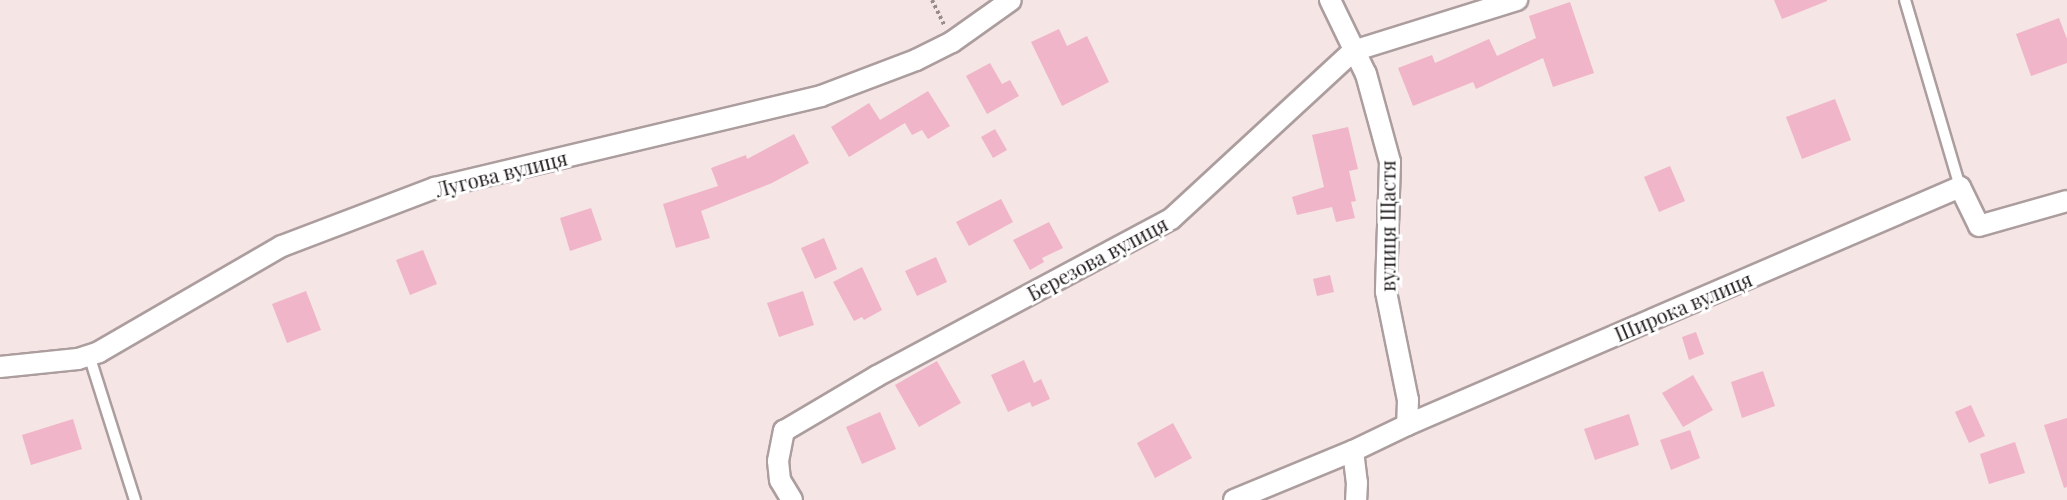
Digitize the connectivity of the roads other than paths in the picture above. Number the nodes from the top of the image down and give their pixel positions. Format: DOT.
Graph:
graph roads {
  1 [pos="1011,0"];
  2 [pos="1329,0"];
  3 [pos="1517,0"];
  4 [pos="1905,0"];
  5 [pos="1353,51"];
  6 [pos="1960,187"];
  7 [pos="2067,201"];
  8 [pos="89,355"];
  9 [pos="0,367"];
  10 [pos="1407,426"];
  11 [pos="1353,452"];
  12 [pos="135,500"];
  13 [pos="792,500"];
  14 [pos="1234,500"];
  15 [pos="1356,500"];
  1 -- 8 [label="street, Лугова вулиця"];
  2 -- 5 [label="street, вулиця Щастя"];
  3 -- 5 [label="street, Березова вулиця"];
  4 -- 6 [label="lane"];
  5 -- 10 [label="street, вулиця Щастя"];
  5 -- 13 [label="street, Березова вулиця"];
  6 -- 7 [label="street"];
  6 -- 10 [label="street, Широка вулиця"];
  8 -- 9 [label="street, Лугова вулиця"];
  8 -- 12 [label="lane"];
  10 -- 11 [label="street, Широка вулиця"];
  11 -- 14 [label="street, Широка вулиця"];
  11 -- 15 [label="street"];
}
